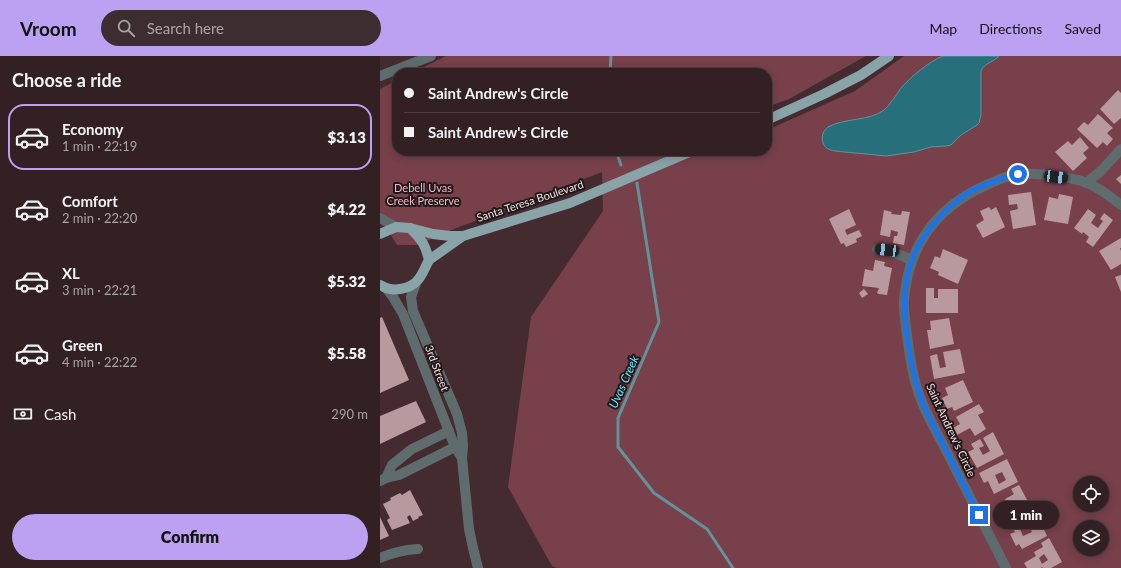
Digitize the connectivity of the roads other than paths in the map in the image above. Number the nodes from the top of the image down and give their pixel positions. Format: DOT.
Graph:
graph roads {
  1 [pos="430,56"];
  2 [pos="889,56"];
  3 [pos="400,68"];
  4 [pos="392,71"];
  5 [pos="380,76"];
  6 [pos="772,118"];
  7 [pos="1121,149"];
  8 [pos="680,156"];
  9 [pos="1086,183"];
  10 [pos="1121,205"];
  11 [pos="380,218"];
  12 [pos="396,227"];
  13 [pos="410,228"];
  14 [pos="380,234"];
  15 [pos="463,236"];
  16 [pos="877,249"];
  17 [pos="429,260"];
  18 [pos="912,260"];
  19 [pos="416,283"];
  20 [pos="383,287"];
  21 [pos="449,431"];
  22 [pos="455,447"];
  23 [pos="462,458"];
  24 [pos="383,480"];
  25 [pos="418,549"];
  26 [pos="380,558"];
  27 [pos="478,568"];
  28 [pos="1006,568"];
  1 -- 3 [label="street"];
  2 -- 6 [label="main road"];
  4 -- 5 [label="street"];
  7 -- 9 [label="street"];
  8 -- 15 [label="main road, Santa Teresa Boulevard"];
  9 -- 10 [label="street, Saint Andrew's Circle"];
  9 -- 18 [label="street, Saint Andrew's Circle"];
  11 -- 12 [label="street"];
  12 -- 13 [label="main road, Santa Teresa Boulevard"];
  12 -- 14 [label="main road"];
  13 -- 15 [label="main road, Santa Teresa Boulevard"];
  13 -- 17 [label="main road"];
  15 -- 17 [label="main road, Santa Teresa Boulevard"];
  16 -- 18 [label="street"];
  17 -- 19 [label="main road"];
  18 -- 28 [label="street, Saint Andrew's Circle"];
  19 -- 20 [label="main road"];
  19 -- 23 [label="street, 3rd Street"];
  20 -- 21 [label="street, 3rd Street"];
  21 -- 22 [label="street, 3rd Street"];
  21 -- 24 [label="street"];
  22 -- 23 [label="street, 3rd Street"];
  22 -- 24 [label="street"];
  23 -- 27 [label="street, 3rd Street"];
  25 -- 26 [label="street"];
}
